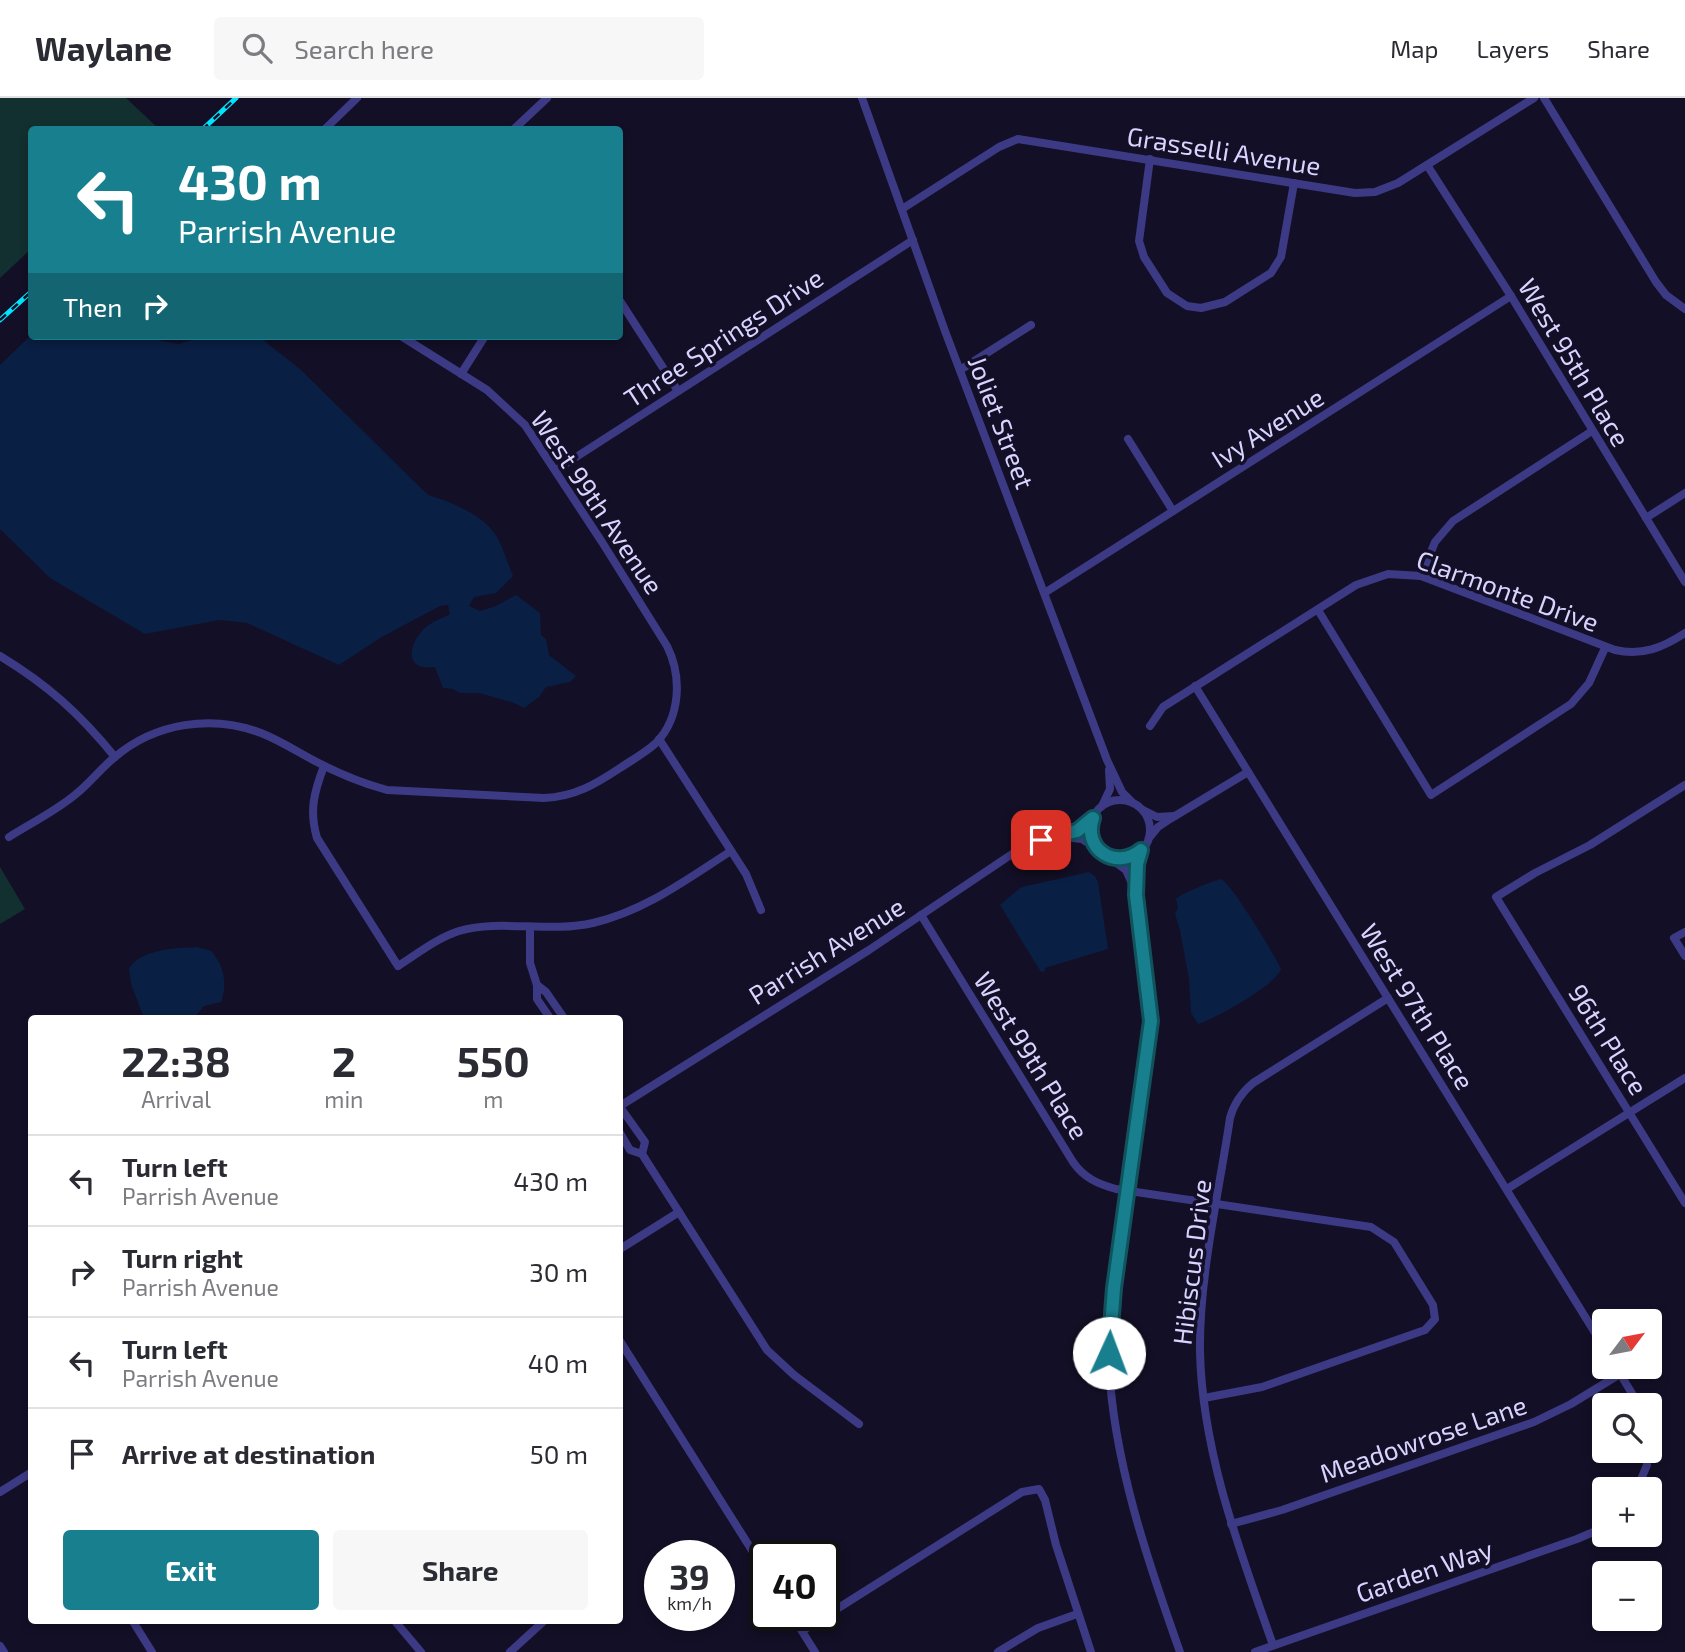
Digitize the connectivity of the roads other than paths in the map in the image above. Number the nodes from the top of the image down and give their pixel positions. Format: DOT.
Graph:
graph roads {
  1 [pos="358,98"];
  2 [pos="547,98"];
  3 [pos="862,98"];
  4 [pos="1534,98"];
  5 [pos="1544,98"];
  6 [pos="328,126"];
  7 [pos="517,126"];
  8 [pos="1150,159"];
  9 [pos="1427,165"];
  10 [pos="1294,183"];
  11 [pos="902,209"];
  12 [pos="913,240"];
  13 [pos="1511,296"];
  14 [pos="623,306"];
  15 [pos="1685,309"];
  16 [pos="1031,325"];
  17 [pos="407,340"];
  18 [pos="482,340"];
  19 [pos="960,370"];
  20 [pos="461,374"];
  21 [pos="678,391"];
  22 [pos="1592,430"];
  23 [pos="1128,439"];
  24 [pos="556,470"];
  25 [pos="1685,493"];
  26 [pos="1173,511"];
  27 [pos="1646,518"];
  28 [pos="1421,576"];
  29 [pos="1685,582"];
  30 [pos="1046,593"];
  31 [pos="1318,610"];
  32 [pos="1685,633"];
  33 [pos="1605,648"];
  34 [pos="0,656"];
  35 [pos="1195,686"];
  36 [pos="1150,726"];
  37 [pos="659,739"];
  38 [pos="115,757"];
  39 [pos="1107,760"];
  40 [pos="324,766"];
  41 [pos="1248,772"];
  42 [pos="1685,785"];
  43 [pos="1133,803"];
  44 [pos="1101,806"];
  45 [pos="1141,809"];
  46 [pos="1177,815"];
  47 [pos="1093,818"];
  48 [pos="1058,836"];
  49 [pos="9,837"];
  50 [pos="1147,841"];
  51 [pos="1098,850"];
  52 [pos="1141,850"];
  53 [pos="732,851"];
  54 [pos="1109,858"];
  55 [pos="1136,895"];
  56 [pos="761,910"];
  57 [pos="921,915"];
  58 [pos="530,928"];
  59 [pos="1685,932"];
  60 [pos="1685,956"];
  61 [pos="537,985"];
  62 [pos="1388,998"];
  63 [pos="549,1015"];
  64 [pos="562,1015"];
  65 [pos="1685,1078"];
  66 [pos="623,1104"];
  67 [pos="623,1110"];
  68 [pos="1629,1112"];
  69 [pos="623,1138"];
  70 [pos="642,1154"];
  71 [pos="1507,1188"];
  72 [pos="1129,1191"];
  73 [pos="1217,1203"];
  74 [pos="1685,1203"];
  75 [pos="679,1212"];
  76 [pos="623,1247"];
  77 [pos="1592,1328"];
  78 [pos="623,1346"];
  79 [pos="1605,1379"];
  80 [pos="1204,1398"];
  81 [pos="859,1424"];
  82 [pos="28,1474"];
  83 [pos="0,1492"];
  84 [pos="1231,1524"];
  85 [pos="1592,1533"];
  86 [pos="749,1546"];
  87 [pos="840,1607"];
  88 [pos="1077,1614"];
  89 [pos="134,1624"];
  90 [pos="397,1624"];
  91 [pos="541,1624"];
  92 [pos="802,1631"];
  93 [pos="1273,1645"];
  94 [pos="0,1646"];
  95 [pos="4,1652"];
  96 [pos="152,1652"];
  97 [pos="421,1652"];
  98 [pos="510,1652"];
  99 [pos="816,1652"];
  100 [pos="998,1652"];
  101 [pos="1091,1652"];
  102 [pos="1180,1652"];
  103 [pos="1255,1652"];
  1 -- 6 [label="street"];
  2 -- 7 [label="street"];
  3 -- 11 [label="street, Joliet Street"];
  4 -- 9 [label="street, Grasselli Avenue"];
  5 -- 15 [label="street"];
  8 -- 10 [label="street, Grasselli Avenue"];
  8 -- 10 [label="street"];
  8 -- 11 [label="street, Grasselli Avenue"];
  9 -- 10 [label="street, Grasselli Avenue"];
  9 -- 13 [label="street, West 95th Place"];
  11 -- 12 [label="street, Joliet Street"];
  12 -- 19 [label="street, Joliet Street"];
  12 -- 21 [label="street, Three Springs Drive"];
  13 -- 22 [label="street, West 95th Place"];
  13 -- 26 [label="street, Ivy Avenue"];
  14 -- 21 [label="street"];
  16 -- 19 [label="street"];
  17 -- 20 [label="street, West 99th Avenue"];
  18 -- 20 [label="street"];
  19 -- 30 [label="street, Joliet Street"];
  20 -- 24 [label="street, West 99th Avenue"];
  21 -- 24 [label="street, Three Springs Drive"];
  22 -- 27 [label="street, West 95th Place"];
  22 -- 28 [label="street"];
  23 -- 26 [label="street"];
  24 -- 37 [label="street, West 99th Avenue"];
  25 -- 27 [label="street"];
  26 -- 30 [label="street, Ivy Avenue"];
  27 -- 29 [label="street, West 95th Place"];
  28 -- 31 [label="street, Clarmonte Drive"];
  28 -- 33 [label="street, Clarmonte Drive"];
  30 -- 39 [label="street, Joliet Street"];
  31 -- 33 [label="street"];
  31 -- 35 [label="street, Clarmonte Drive"];
  32 -- 33 [label="street, Clarmonte Drive"];
  34 -- 38 [label="street"];
  35 -- 36 [label="street, Clarmonte Drive"];
  35 -- 41 [label="street, West 97th Place"];
  37 -- 40 [label="street"];
  37 -- 53 [label="street"];
  38 -- 40 [label="street"];
  38 -- 49 [label="street"];
  39 -- 43 [label="street, Joliet Street"];
  39 -- 44 [label="street, Joliet Street"];
  40 -- 58 [label="street"];
  41 -- 46 [label="street"];
  41 -- 62 [label="street, West 97th Place"];
  42 -- 68 [label="street, 96th Place"];
  43 -- 44 [label="street"];
  43 -- 45 [label="street"];
  44 -- 47 [label="street, Parrish Avenue"];
  45 -- 46 [label="street"];
  45 -- 50 [label="street"];
  46 -- 50 [label="street"];
  47 -- 48 [label="street, Parrish Avenue"];
  47 -- 51 [label="street"];
  48 -- 51 [label="street"];
  48 -- 57 [label="street, Parrish Avenue"];
  50 -- 52 [label="street"];
  51 -- 54 [label="street"];
  52 -- 54 [label="street"];
  52 -- 55 [label="street"];
  53 -- 56 [label="street"];
  53 -- 58 [label="street"];
  54 -- 55 [label="street"];
  55 -- 72 [label="street"];
  57 -- 66 [label="street, Parrish Avenue"];
  57 -- 72 [label="street, West 99th Place"];
  58 -- 61 [label="street"];
  59 -- 60 [label="street"];
  61 -- 63 [label="street"];
  61 -- 64 [label="street"];
  62 -- 71 [label="street, West 97th Place"];
  62 -- 73 [label="street, Hibiscus Drive"];
  65 -- 68 [label="street"];
  67 -- 70 [label="street"];
  68 -- 71 [label="street"];
  68 -- 74 [label="street, 96th Place"];
  69 -- 70 [label="street"];
  70 -- 75 [label="street"];
  71 -- 77 [label="street, West 97th Place"];
  72 -- 73 [label="street, West 99th Place"];
  72 -- 102 [label="street"];
  73 -- 80 [label="street, Hibiscus Drive"];
  73 -- 80 [label="street, West 99th Place"];
  75 -- 76 [label="street"];
  75 -- 81 [label="street"];
  78 -- 86 [label="street"];
  79 -- 84 [label="street, Meadowrose Lane"];
  80 -- 84 [label="street, Hibiscus Drive"];
  82 -- 83 [label="street"];
  84 -- 93 [label="street, Hibiscus Drive"];
  85 -- 93 [label="street, Garden Way"];
  87 -- 88 [label="street"];
  88 -- 100 [label="street"];
  88 -- 101 [label="street"];
  89 -- 96 [label="street"];
  90 -- 97 [label="street"];
  91 -- 98 [label="street"];
  92 -- 99 [label="street"];
  93 -- 103 [label="street, Garden Way"];
  94 -- 95 [label="street"];
}
